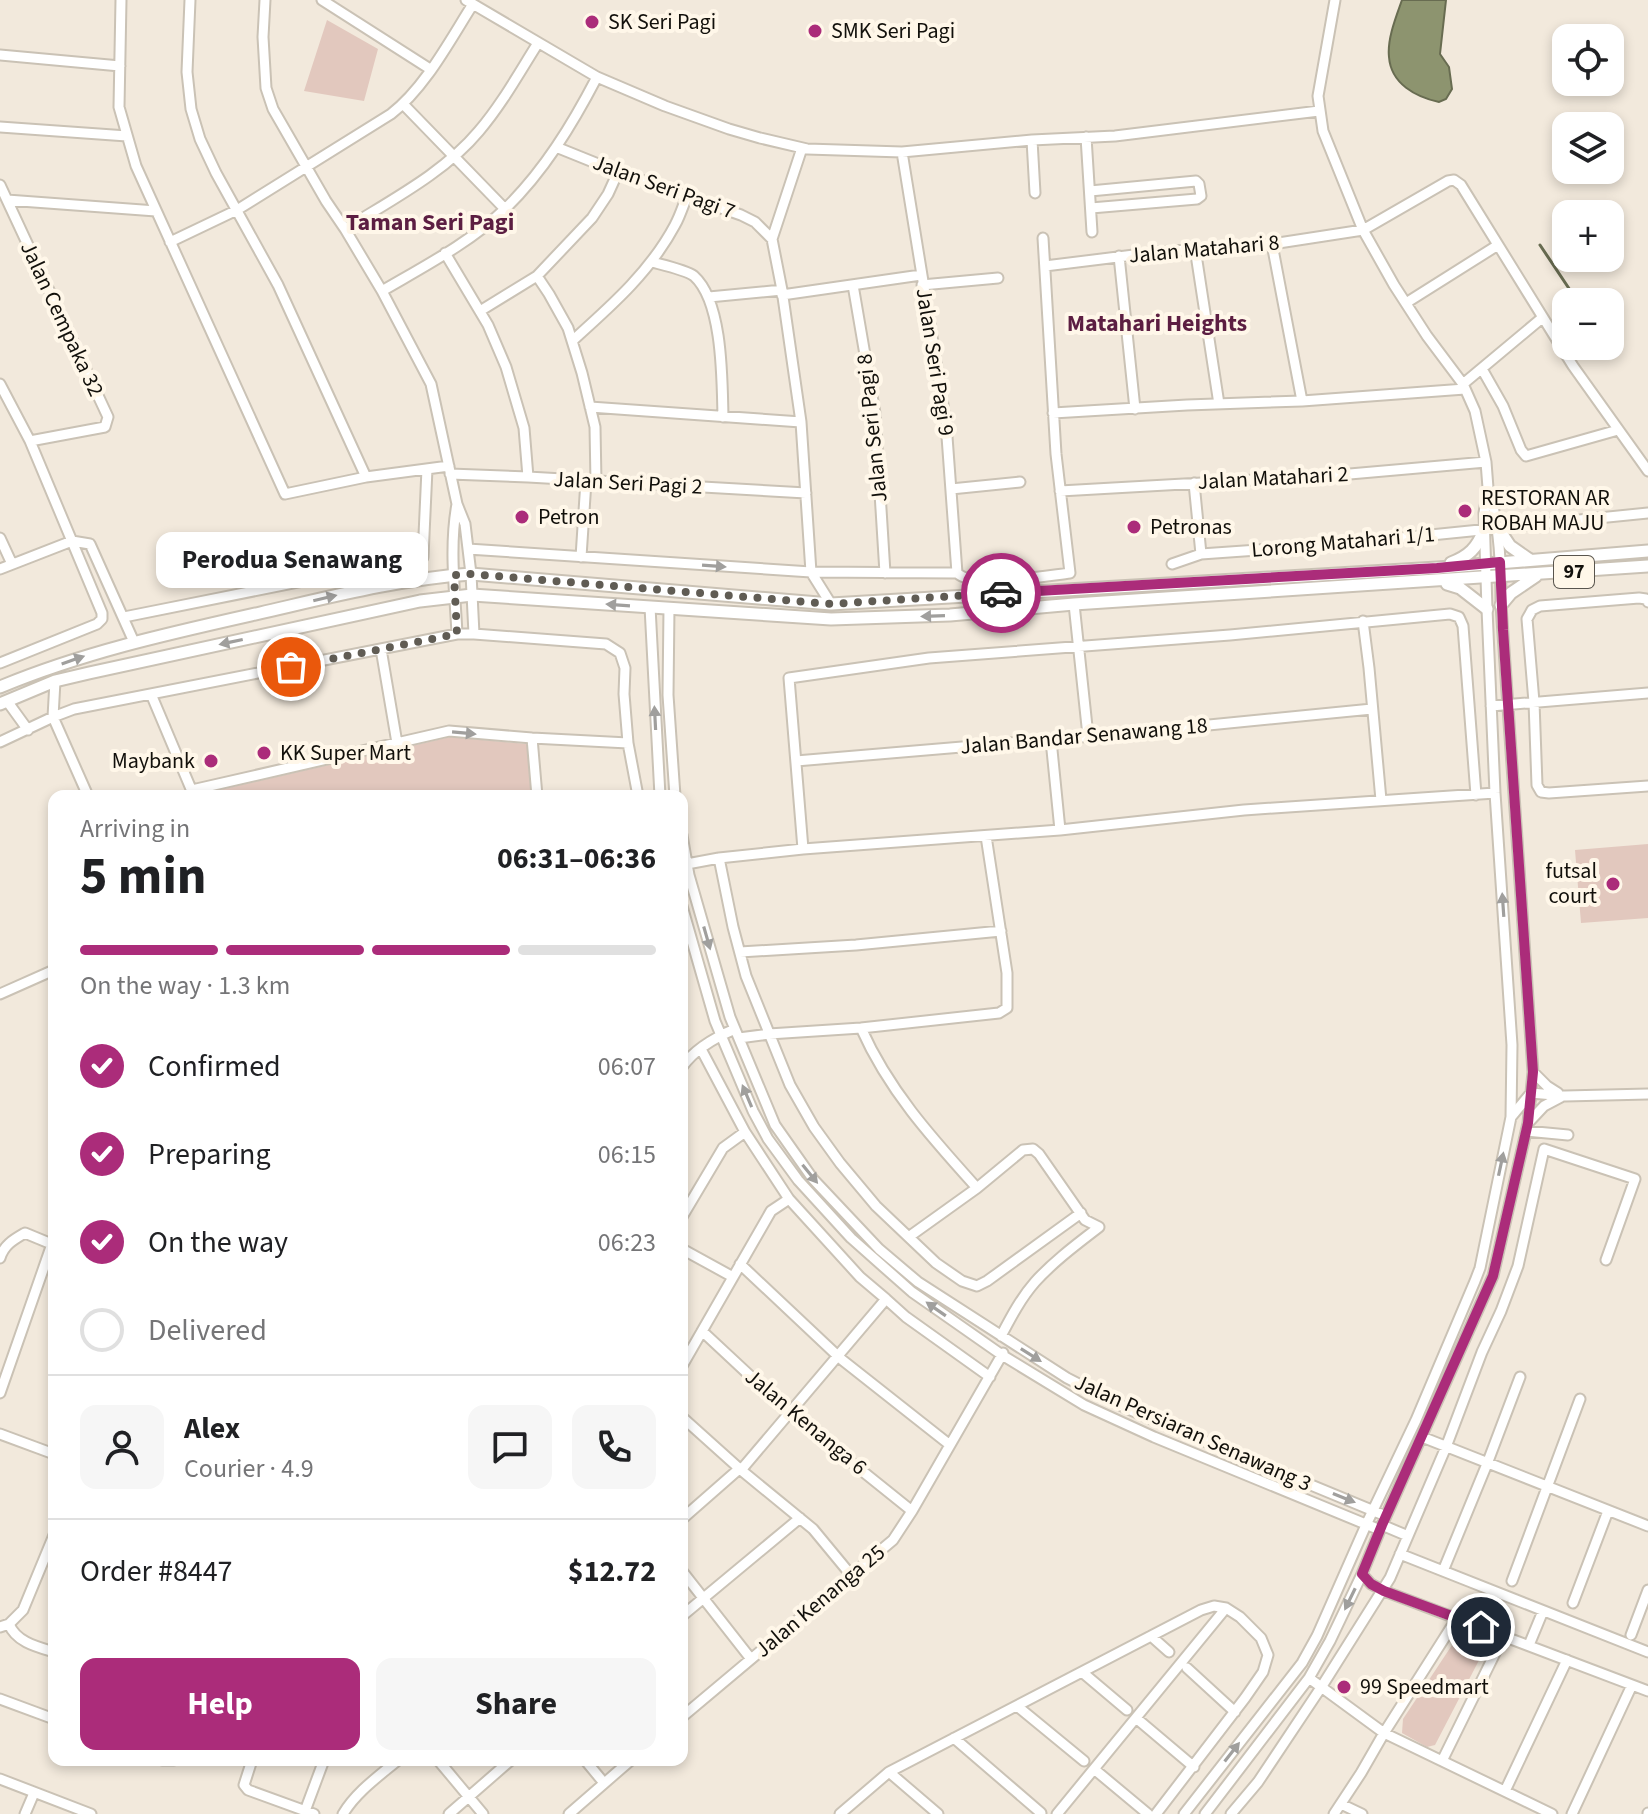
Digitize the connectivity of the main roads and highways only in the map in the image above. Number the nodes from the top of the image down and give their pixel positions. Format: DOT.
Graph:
graph roads {
  1 [pos="1498,528"];
  2 [pos="1484,530"];
  3 [pos="1648,551"];
  4 [pos="1530,560"];
  5 [pos="1443,566"];
  6 [pos="1648,566"];
  7 [pos="1540,574"];
  8 [pos="1440,581"];
  9 [pos="1501,605"];
  10 [pos="1487,609"];
  11 [pos="0,687"];
  12 [pos="4,702"];
  1 -- 4 [label="main road"];
  2 -- 5 [label="main road"];
  3 -- 4 [label="main road, 97"];
  4 -- 5 [label="main road, 97"];
  11 -- 5 [label="main road, 97, one-way"];
  6 -- 7 [label="main road, 97"];
  7 -- 8 [label="main road, 97"];
  7 -- 9 [label="main road"];
  8 -- 10 [label="main road"];
  8 -- 12 [label="main road, 97, one-way"];
}
